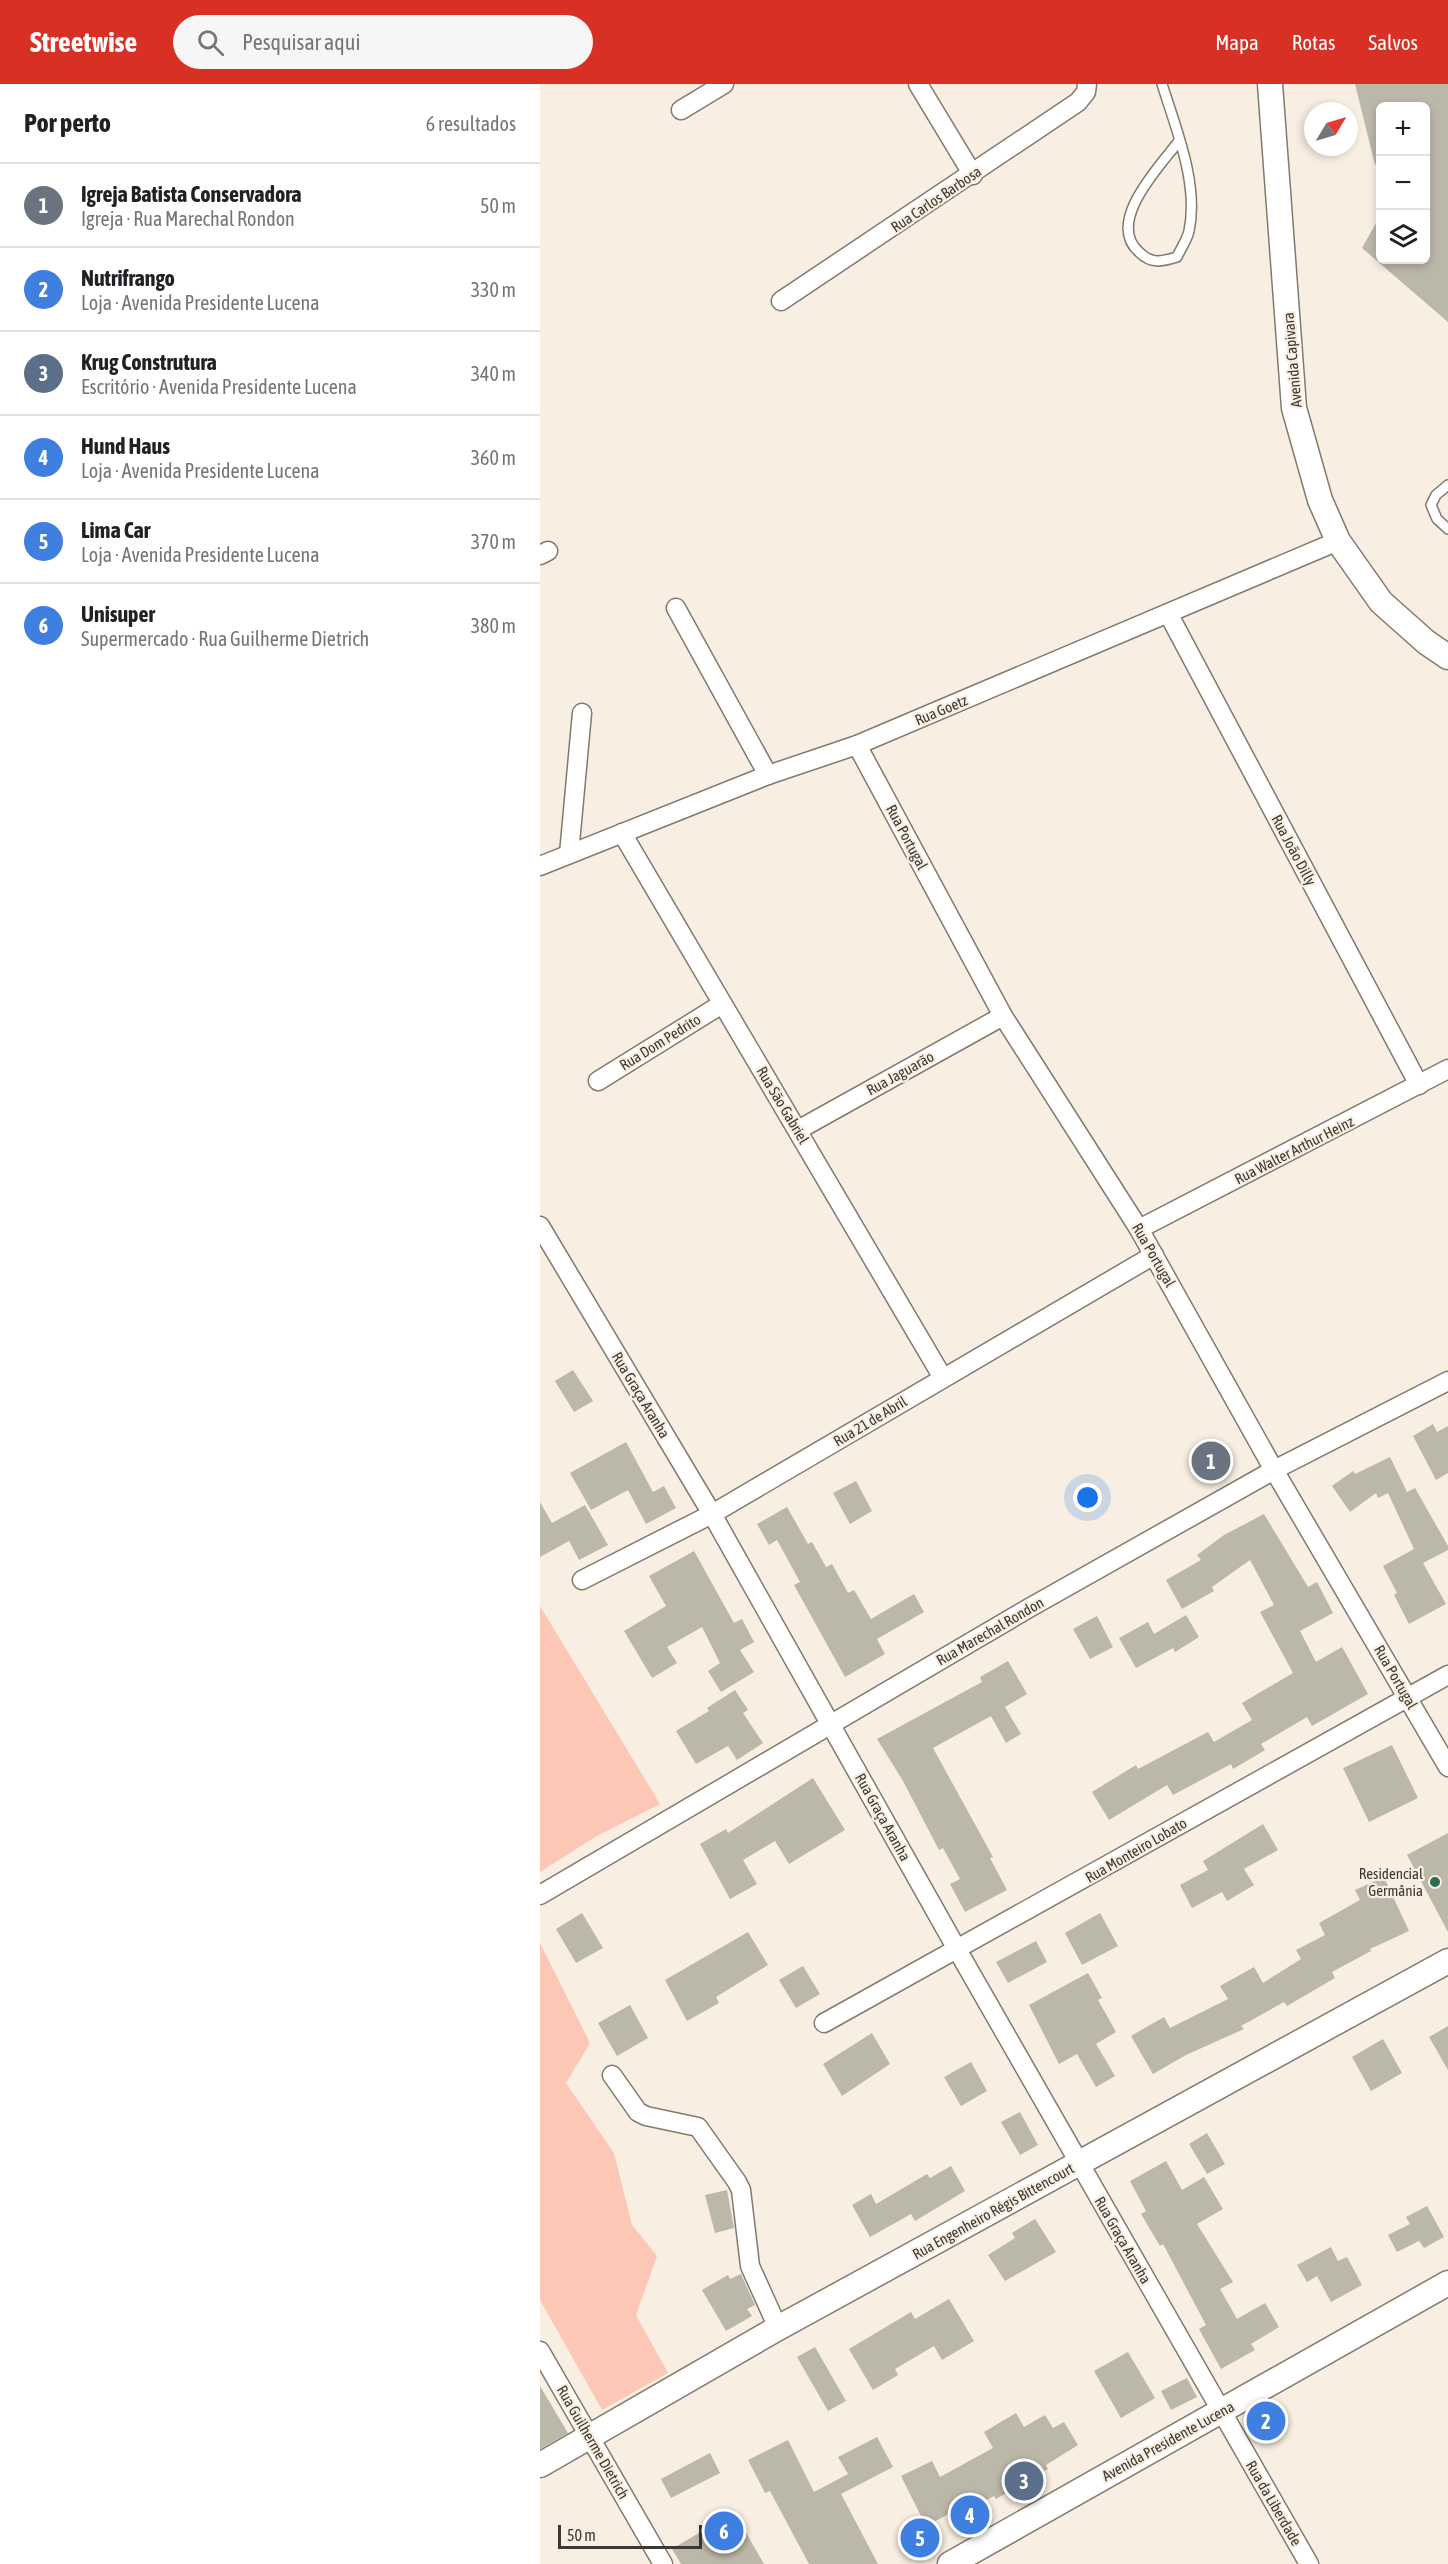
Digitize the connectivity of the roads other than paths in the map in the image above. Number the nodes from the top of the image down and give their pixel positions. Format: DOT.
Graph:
graph roads {
  1 [pos="724,84"];
  2 [pos="918,84"];
  3 [pos="1162,84"];
  4 [pos="1270,84"];
  5 [pos="1087,88"];
  6 [pos="681,110"];
  7 [pos="1179,141"];
  8 [pos="973,175"];
  9 [pos="781,301"];
  10 [pos="1448,485"];
  11 [pos="1448,529"];
  12 [pos="1338,542"];
  13 [pos="676,608"];
  14 [pos="1170,615"];
  15 [pos="1448,657"];
  16 [pos="582,712"];
  17 [pos="857,745"];
  18 [pos="768,775"];
  19 [pos="622,833"];
  20 [pos="569,854"];
  21 [pos="540,866"];
  22 [pos="722,1004"];
  23 [pos="1003,1016"];
  24 [pos="1448,1069"];
  25 [pos="598,1081"];
  26 [pos="1419,1085"];
  27 [pos="798,1130"];
  28 [pos="540,1226"];
  29 [pos="1139,1229"];
  30 [pos="1154,1255"];
  31 [pos="943,1378"];
  32 [pos="1448,1381"];
  33 [pos="1274,1470"];
  34 [pos="712,1514"];
  35 [pos="582,1580"];
  36 [pos="1448,1675"];
  37 [pos="1408,1696"];
  38 [pos="831,1725"];
  39 [pos="1448,1767"];
  40 [pos="540,1895"];
  41 [pos="958,1951"];
  42 [pos="1448,1961"];
  43 [pos="824,2023"];
  44 [pos="612,2075"];
  45 [pos="1079,2163"];
  46 [pos="1448,2283"];
  47 [pos="778,2328"];
  48 [pos="540,2351"];
  49 [pos="1222,2411"];
  50 [pos="590,2436"];
  51 [pos="540,2465"];
  52 [pos="663,2564"];
  53 [pos="950,2564"];
  54 [pos="1309,2564"];
  1 -- 6 [label="street"];
  2 -- 8 [label="street"];
  3 -- 7 [label="lane"];
  4 -- 12 [label="main road, Avenida Capivara"];
  5 -- 8 [label="street, Rua Carlos Barbosa"];
  7 -- 7 [label="lane"];
  8 -- 9 [label="street, Rua Carlos Barbosa"];
  10 -- 11 [label="lane"];
  12 -- 14 [label="street, Rua Goetz"];
  12 -- 15 [label="main road, Avenida Capivara"];
  13 -- 18 [label="street"];
  14 -- 17 [label="street, Rua Goetz"];
  14 -- 26 [label="street, Rua João Dilly"];
  16 -- 20 [label="street"];
  17 -- 18 [label="street, Rua Goetz"];
  17 -- 23 [label="street, Rua Portugal"];
  18 -- 19 [label="street, Rua Goetz"];
  19 -- 20 [label="street, Rua Goetz"];
  19 -- 22 [label="street, Rua São Gabriel"];
  20 -- 21 [label="street, Rua Goetz"];
  22 -- 25 [label="street, Rua Dom Pedrito"];
  22 -- 27 [label="street, Rua São Gabriel"];
  23 -- 27 [label="street, Rua Jaguarão"];
  23 -- 29 [label="street, Rua Portugal"];
  24 -- 26 [label="street, Rua Walter Arthur Heinz"];
  26 -- 29 [label="street, Rua Walter Arthur Heinz"];
  27 -- 31 [label="street, Rua São Gabriel"];
  28 -- 34 [label="street, Rua Graça Aranha"];
  29 -- 30 [label="street, Rua Portugal"];
  30 -- 31 [label="street, Rua 21 de Abril"];
  30 -- 33 [label="street, Rua Portugal"];
  31 -- 34 [label="street, Rua 21 de Abril"];
  32 -- 33 [label="street, Rua Marechal Rondon"];
  33 -- 37 [label="street, Rua Portugal"];
  33 -- 38 [label="street, Rua Marechal Rondon"];
  34 -- 35 [label="street, Rua 21 de Abril"];
  34 -- 38 [label="street, Rua Graça Aranha"];
  36 -- 37 [label="street, Rua Monteiro Lobato"];
  37 -- 39 [label="street, Rua Portugal"];
  37 -- 41 [label="street, Rua Monteiro Lobato"];
  38 -- 40 [label="street, Rua Marechal Rondon"];
  38 -- 41 [label="street, Rua Graça Aranha"];
  41 -- 43 [label="street, Rua Monteiro Lobato"];
  41 -- 45 [label="street, Rua Graça Aranha"];
  42 -- 45 [label="main road, Rua Engenheiro Régis Bittencourt"];
  44 -- 47 [label="street"];
  45 -- 47 [label="main road, Rua Engenheiro Régis Bittencourt"];
  45 -- 49 [label="street, Rua Graça Aranha"];
  46 -- 49 [label="main road, Avenida Presidente Lucena"];
  47 -- 50 [label="main road, Rua Engenheiro Régis Bittencourt"];
  48 -- 50 [label="street, Rua Guilherme Dietrich"];
  49 -- 53 [label="main road, Avenida Presidente Lucena"];
  49 -- 54 [label="street, Rua da Liberdade"];
  50 -- 51 [label="main road, Rua Engenheiro Régis Bittencourt"];
  50 -- 52 [label="street, Rua Guilherme Dietrich"];
}
